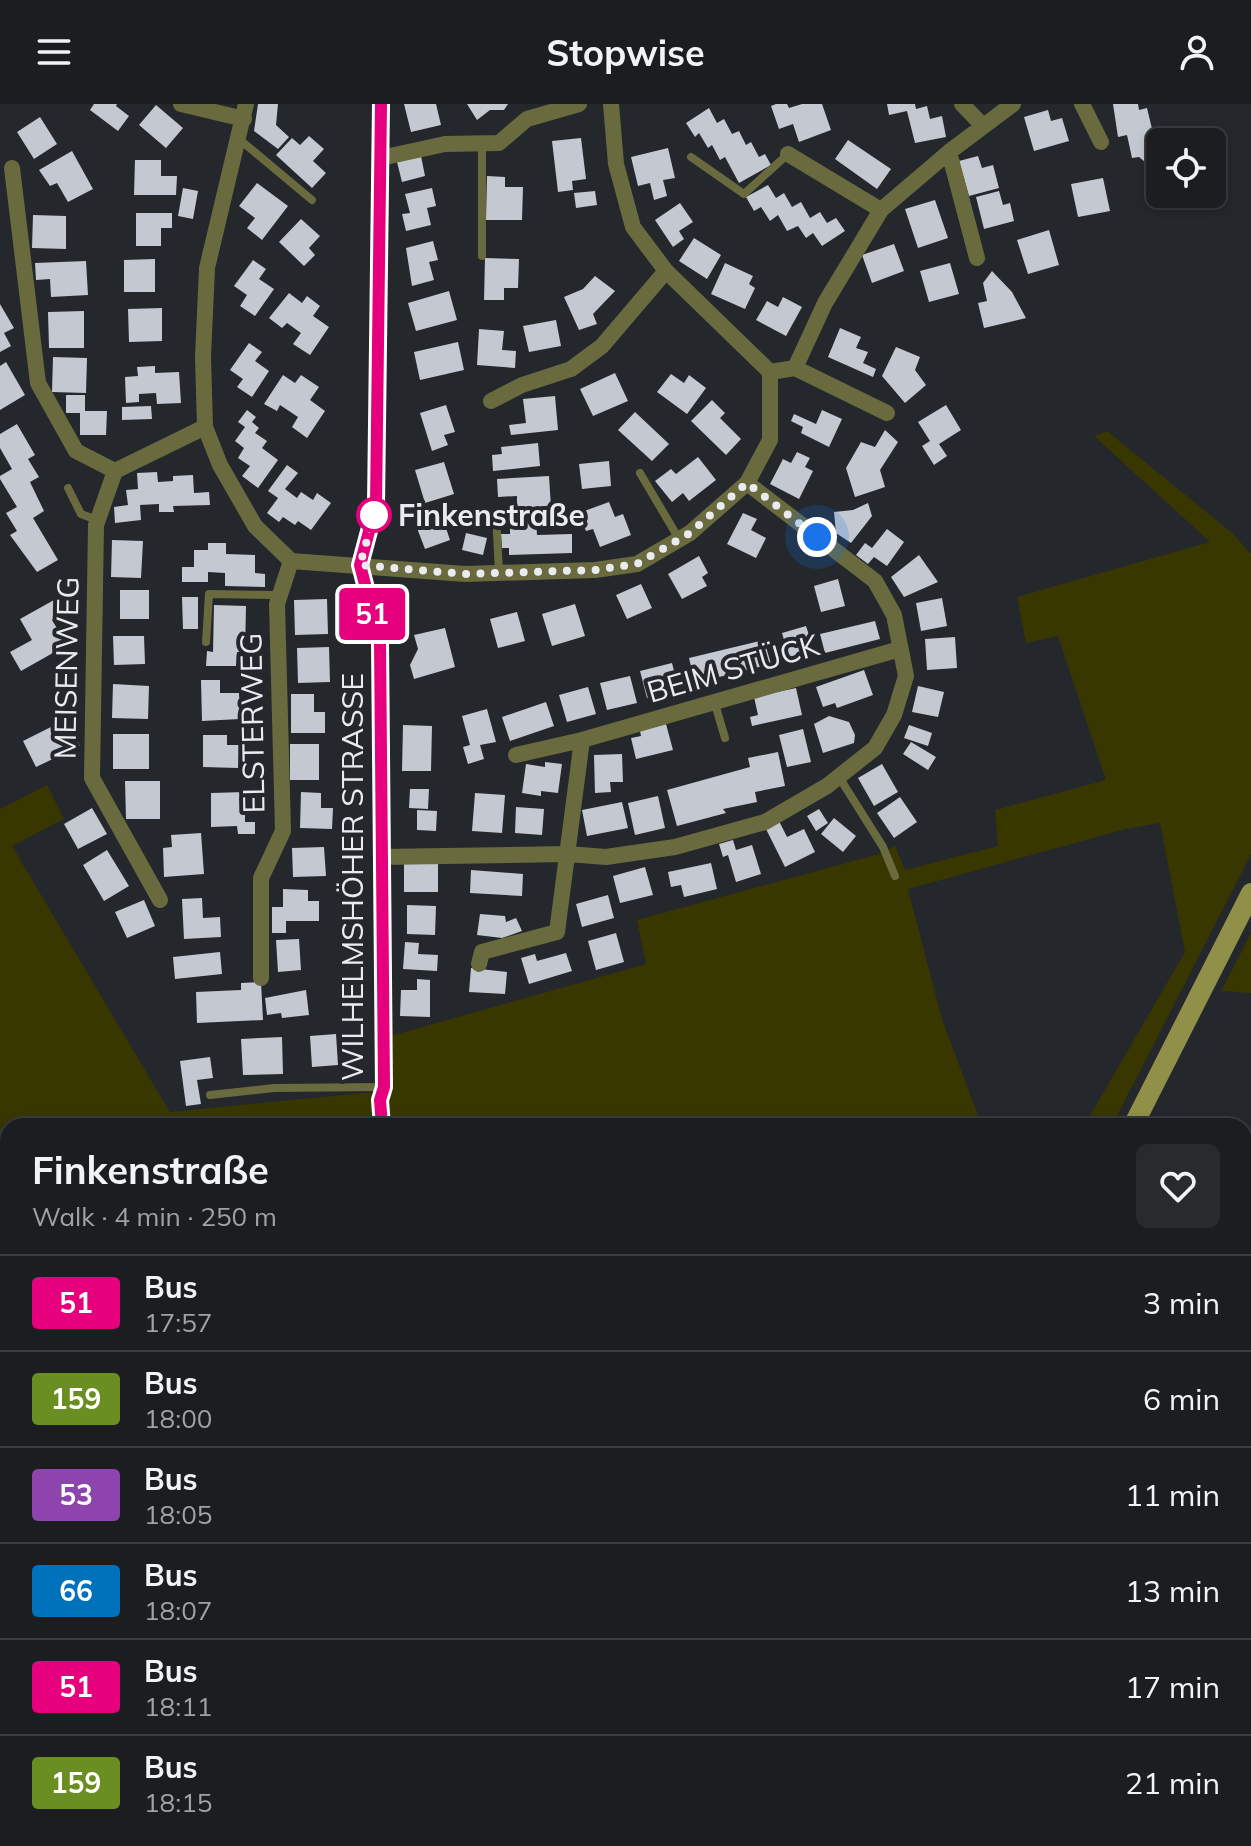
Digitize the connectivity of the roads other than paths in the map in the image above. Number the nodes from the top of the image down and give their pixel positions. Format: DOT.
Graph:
graph roads {
  1 [pos="181,104"];
  2 [pos="381,104"];
  3 [pos="579,104"];
  4 [pos="611,104"];
  5 [pos="962,104"];
  6 [pos="1013,104"];
  7 [pos="1082,104"];
  8 [pos="245,111"];
  9 [pos="983,126"];
  10 [pos="239,139"];
  11 [pos="1101,142"];
  12 [pos="482,143"];
  13 [pos="949,152"];
  14 [pos="788,154"];
  15 [pos="691,157"];
  16 [pos="381,158"];
  17 [pos="6,169"];
  18 [pos="312,200"];
  19 [pos="881,210"];
  20 [pos="482,256"];
  21 [pos="977,258"];
  22 [pos="666,271"];
  23 [pos="795,368"];
  24 [pos="770,372"];
  25 [pos="491,401"];
  26 [pos="887,413"];
  27 [pos="205,427"];
  28 [pos="115,471"];
  29 [pos="640,473"];
  30 [pos="747,483"];
  31 [pos="68,488"];
  32 [pos="496,514"];
  33 [pos="97,520"];
  34 [pos="679,540"];
  35 [pos="291,561"];
  36 [pos="360,565"];
  37 [pos="499,573"];
  38 [pos="280,595"];
  39 [pos="206,642"];
  40 [pos="900,649"];
  41 [pos="715,704"];
  42 [pos="725,738"];
  43 [pos="582,740"];
  44 [pos="516,755"];
  45 [pos="838,777"];
  46 [pos="568,854"];
  47 [pos="382,857"];
  48 [pos="895,876"];
  49 [pos="1251,893"];
  50 [pos="160,900"];
  51 [pos="479,964"];
  52 [pos="261,978"];
  53 [pos="384,1087"];
  54 [pos="210,1095"];
  55 [pos="381,1118"];
  56 [pos="1137,1118"];
  1 -- 8 [label="street"];
  2 -- 16 [label="street, WILHELMSHÖHER STRASSE"];
  3 -- 12 [label="street"];
  4 -- 22 [label="street"];
  5 -- 9 [label="street"];
  6 -- 9 [label="street"];
  7 -- 11 [label="street"];
  8 -- 10 [label="street"];
  9 -- 13 [label="street"];
  10 -- 18 [label="lane"];
  10 -- 27 [label="street"];
  12 -- 16 [label="street"];
  12 -- 20 [label="lane"];
  13 -- 19 [label="street"];
  13 -- 21 [label="street"];
  14 -- 15 [label="lane"];
  14 -- 19 [label="street"];
  16 -- 36 [label="street, WILHELMSHÖHER STRASSE"];
  17 -- 28 [label="street"];
  19 -- 23 [label="street"];
  22 -- 24 [label="street"];
  22 -- 25 [label="street"];
  23 -- 24 [label="street"];
  23 -- 26 [label="street"];
  24 -- 30 [label="street"];
  27 -- 28 [label="street"];
  27 -- 35 [label="street"];
  28 -- 33 [label="street, MEISENWEG"];
  29 -- 34 [label="lane"];
  30 -- 34 [label="street"];
  30 -- 40 [label="street"];
  31 -- 33 [label="lane"];
  32 -- 37 [label="lane"];
  33 -- 50 [label="street, MEISENWEG"];
  34 -- 37 [label="street"];
  35 -- 36 [label="street"];
  35 -- 38 [label="street, ELSTERWEG"];
  36 -- 37 [label="street"];
  36 -- 47 [label="street, WILHELMSHÖHER STRASSE"];
  38 -- 39 [label="lane"];
  38 -- 52 [label="street, ELSTERWEG"];
  40 -- 41 [label="street, BEIM STÜCK"];
  40 -- 45 [label="street"];
  41 -- 42 [label="lane"];
  41 -- 43 [label="street, BEIM STÜCK"];
  43 -- 44 [label="street, BEIM STÜCK"];
  43 -- 46 [label="street"];
  45 -- 46 [label="street"];
  45 -- 48 [label="lane"];
  46 -- 47 [label="street"];
  46 -- 51 [label="street"];
  47 -- 53 [label="street, WILHELMSHÖHER STRASSE"];
  49 -- 56 [label="main road"];
  53 -- 54 [label="lane"];
  53 -- 55 [label="street, WILHELMSHÖHER STRASSE"];
}
